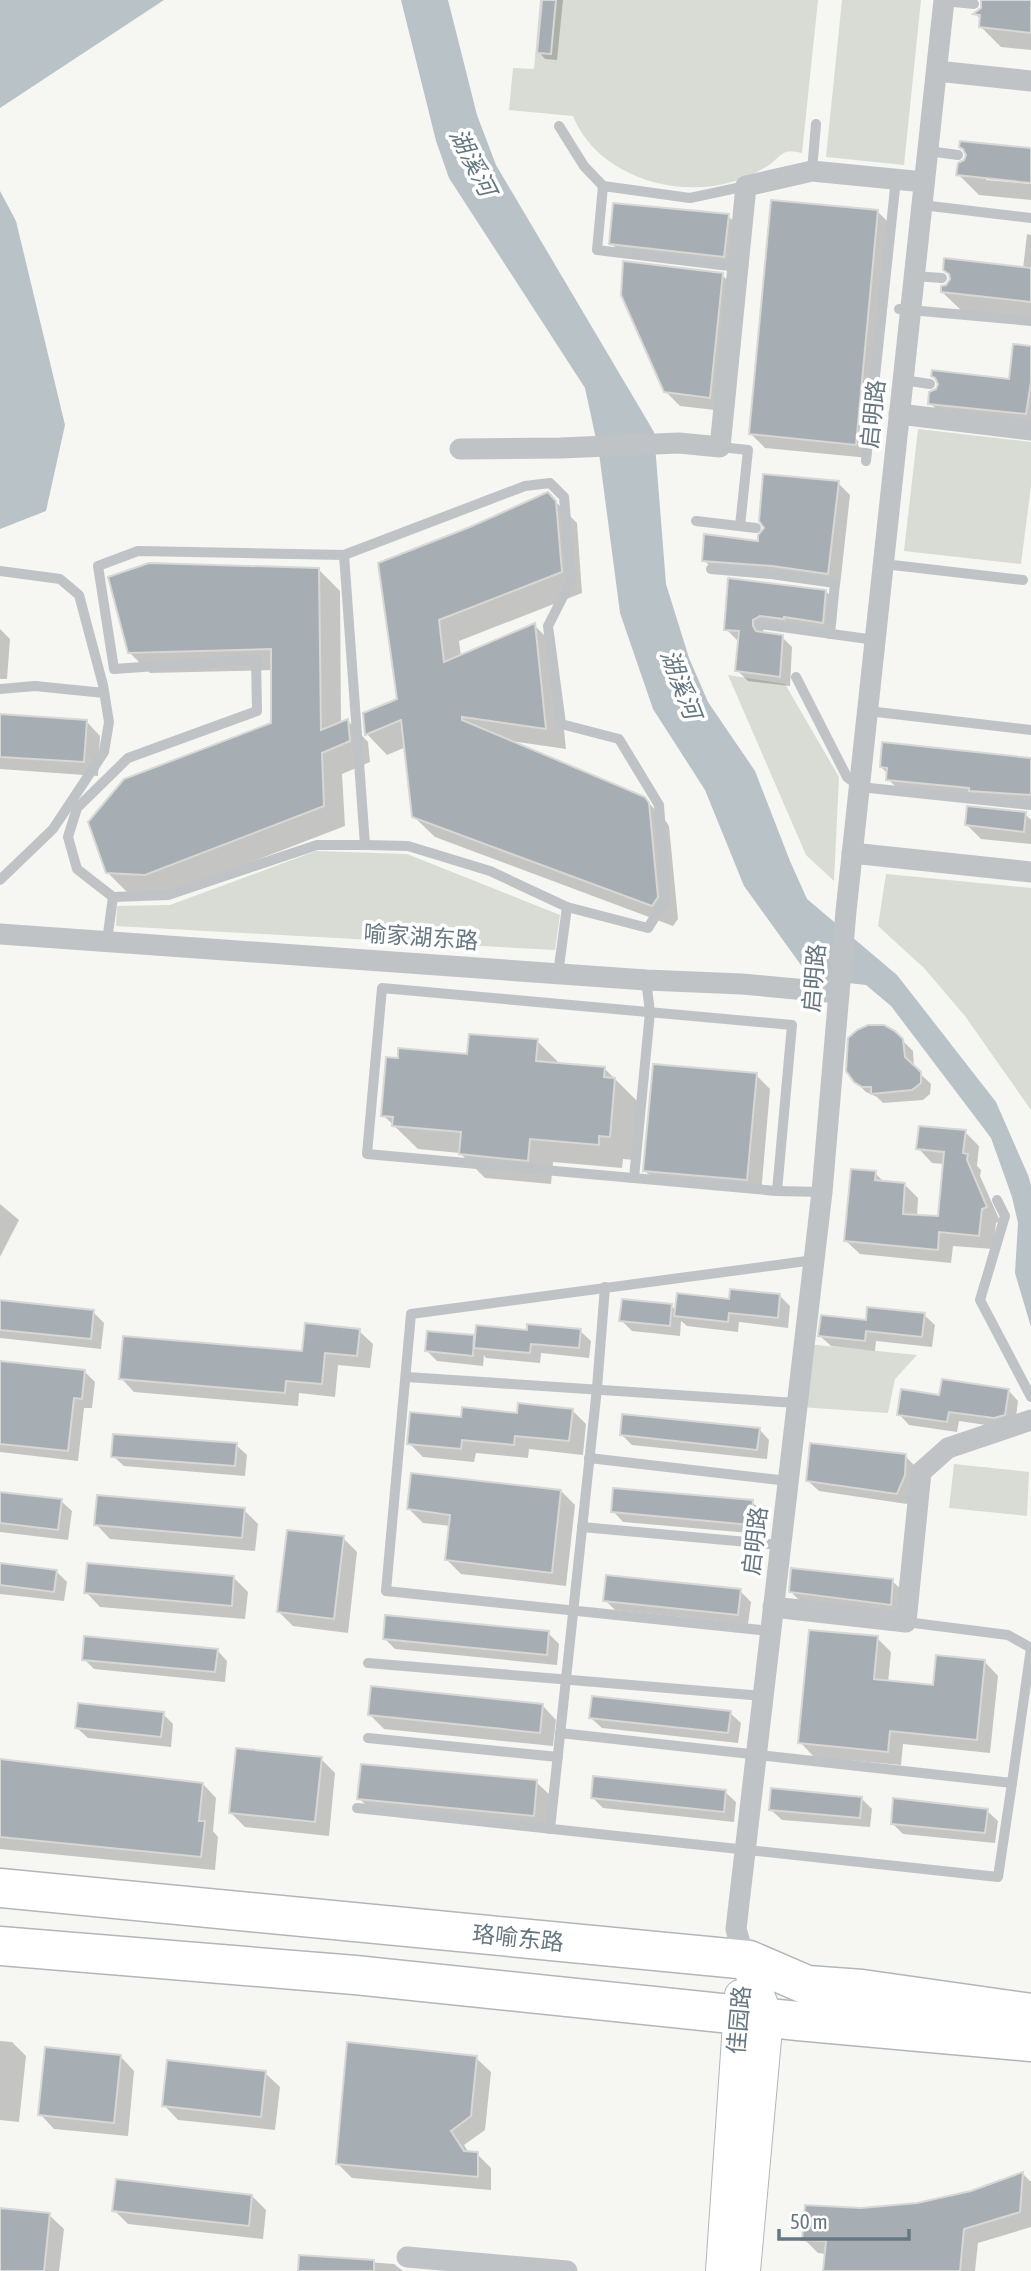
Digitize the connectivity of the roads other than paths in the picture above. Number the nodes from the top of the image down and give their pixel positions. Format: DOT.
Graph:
graph roads {
  1 [pos="944,1"];
  2 [pos="974,4"];
  3 [pos="937,71"];
  4 [pos="1031,81"];
  5 [pos="817,124"];
  6 [pos="559,126"];
  7 [pos="928,151"];
  8 [pos="958,155"];
  9 [pos="812,172"];
  10 [pos="896,179"];
  11 [pos="924,182"];
  12 [pos="603,186"];
  13 [pos="746,186"];
  14 [pos="922,205"];
  15 [pos="1031,218"];
  16 [pos="738,267"];
  17 [pos="914,276"];
  18 [pos="942,278"];
  19 [pos="905,309"];
  20 [pos="1031,321"];
  21 [pos="903,380"];
  22 [pos="930,384"];
  23 [pos="899,414"];
  24 [pos="1031,430"];
  25 [pos="720,447"];
  26 [pos="460,449"];
  27 [pos="866,460"];
  28 [pos="696,521"];
  29 [pos="740,526"];
  30 [pos="756,528"];
  31 [pos="344,555"];
  32 [pos="884,564"];
  33 [pos="711,569"];
  34 [pos="0,571"];
  35 [pos="1023,580"];
  36 [pos="760,624"];
  37 [pos="830,634"];
  38 [pos="875,640"];
  39 [pos="796,677"];
  40 [pos="0,689"];
  41 [pos="104,693"];
  42 [pos="868,711"];
  43 [pos="1031,730"];
  44 [pos="860,787"];
  45 [pos="1031,805"];
  46 [pos="365,845"];
  47 [pos="852,853"];
  48 [pos="1031,872"];
  49 [pos="0,880"];
  50 [pos="113,897"];
  51 [pos="568,906"];
  52 [pos="0,934"];
  53 [pos="107,941"];
  54 [pos="558,974"];
  55 [pos="646,980"];
  56 [pos="839,992"];
  57 [pos="650,1012"];
  58 [pos="634,1178"];
  59 [pos="777,1191"];
  60 [pos="821,1192"];
  61 [pos="997,1200"];
  62 [pos="814,1260"];
  63 [pos="605,1287"];
  64 [pos="407,1377"];
  65 [pos="597,1388"];
  66 [pos="1031,1398"];
  67 [pos="797,1403"];
  68 [pos="1031,1420"];
  69 [pos="589,1458"];
  70 [pos="788,1481"];
  71 [pos="582,1527"];
  72 [pos="780,1545"];
  73 [pos="774,1607"];
  74 [pos="573,1611"];
  75 [pos="906,1622"];
  76 [pos="771,1631"];
  77 [pos="368,1663"];
  78 [pos="566,1680"];
  79 [pos="763,1696"];
  80 [pos="561,1733"];
  81 [pos="368,1738"];
  82 [pos="756,1754"];
  83 [pos="558,1757"];
  84 [pos="1012,1783"];
  85 [pos="358,1808"];
  86 [pos="550,1829"];
  87 [pos="745,1851"];
  88 [pos="0,1888"];
  89 [pos="0,1946"];
  90 [pos="745,1960"];
  91 [pos="1031,2013"];
  92 [pos="753,2015"];
  93 [pos="1031,2042"];
  94 [pos="407,2257"];
  95 [pos="567,2271"];
  96 [pos="721,2271"];
  97 [pos="745,2271"];
  1 -- 2 [label="lane"];
  1 -- 3 [label="street, 启明路"];
  3 -- 4 [label="street"];
  3 -- 7 [label="street, 启明路"];
  5 -- 9 [label="lane"];
  6 -- 12 [label="lane"];
  7 -- 8 [label="lane"];
  7 -- 11 [label="street, 启明路"];
  9 -- 10 [label="street"];
  9 -- 13 [label="street"];
  10 -- 11 [label="street"];
  10 -- 27 [label="lane"];
  11 -- 14 [label="street, 启明路"];
  12 -- 13 [label="lane"];
  12 -- 16 [label="lane"];
  13 -- 16 [label="street"];
  14 -- 15 [label="lane"];
  14 -- 17 [label="street, 启明路"];
  16 -- 25 [label="street"];
  17 -- 18 [label="lane"];
  17 -- 19 [label="street, 启明路"];
  19 -- 20 [label="lane"];
  19 -- 21 [label="street, 启明路"];
  21 -- 22 [label="lane"];
  21 -- 23 [label="street, 启明路"];
  23 -- 24 [label="street"];
  23 -- 32 [label="street, 启明路"];
  25 -- 26 [label="street"];
  25 -- 29 [label="lane"];
  28 -- 29 [label="lane"];
  29 -- 30 [label="lane"];
  31 -- 46 [label="lane"];
  31 -- 50 [label="lane"];
  31 -- 51 [label="lane"];
  32 -- 35 [label="lane"];
  32 -- 38 [label="street, 启明路"];
  33 -- 37 [label="lane"];
  34 -- 41 [label="lane"];
  36 -- 37 [label="lane"];
  37 -- 38 [label="lane"];
  38 -- 42 [label="street, 启明路"];
  39 -- 44 [label="lane"];
  40 -- 41 [label="lane"];
  41 -- 49 [label="lane"];
  42 -- 43 [label="lane"];
  42 -- 44 [label="street, 启明路"];
  44 -- 45 [label="lane"];
  44 -- 47 [label="street, 启明路"];
  46 -- 50 [label="lane"];
  46 -- 51 [label="lane"];
  47 -- 48 [label="street"];
  47 -- 56 [label="street, 启明路"];
  50 -- 53 [label="lane"];
  51 -- 54 [label="lane"];
  52 -- 53 [label="street, 喻家湖东路"];
  53 -- 54 [label="street, 喻家湖东路"];
  54 -- 55 [label="street, 喻家湖东路"];
  55 -- 56 [label="street, 喻家湖东路"];
  55 -- 57 [label="lane"];
  56 -- 60 [label="street, 启明路"];
  57 -- 58 [label="lane"];
  57 -- 58 [label="lane"];
  57 -- 59 [label="lane"];
  58 -- 59 [label="lane"];
  59 -- 60 [label="lane"];
  60 -- 62 [label="street, 启明路"];
  61 -- 66 [label="lane"];
  62 -- 63 [label="lane"];
  62 -- 67 [label="street, 启明路"];
  63 -- 64 [label="lane"];
  63 -- 65 [label="lane"];
  64 -- 65 [label="lane"];
  64 -- 74 [label="lane"];
  65 -- 67 [label="lane"];
  65 -- 69 [label="lane"];
  67 -- 70 [label="street, 启明路"];
  68 -- 75 [label="street"];
  69 -- 70 [label="lane"];
  69 -- 71 [label="lane"];
  70 -- 72 [label="street, 启明路"];
  71 -- 72 [label="lane"];
  71 -- 74 [label="lane"];
  72 -- 73 [label="street, 启明路"];
  73 -- 75 [label="street"];
  73 -- 76 [label="street, 启明路"];
  74 -- 76 [label="lane"];
  74 -- 78 [label="lane"];
  75 -- 84 [label="lane"];
  76 -- 79 [label="street, 启明路"];
  77 -- 78 [label="lane"];
  78 -- 79 [label="lane"];
  78 -- 80 [label="lane"];
  79 -- 82 [label="street, 启明路"];
  80 -- 82 [label="lane"];
  80 -- 83 [label="lane"];
  81 -- 83 [label="lane"];
  82 -- 84 [label="lane"];
  82 -- 87 [label="street, 启明路"];
  83 -- 86 [label="lane"];
  84 -- 87 [label="lane"];
  85 -- 86 [label="lane"];
  86 -- 87 [label="lane"];
  87 -- 90 [label="street, 启明路"];
  88 -- 90 [label="highway, 珞喻东路"];
  89 -- 92 [label="highway"];
  90 -- 91 [label="highway, 珞喻东路"];
  90 -- 92 [label="street, 佳园路"];
  92 -- 93 [label="highway"];
  92 -- 96 [label="street, 佳园路"];
  92 -- 97 [label="street, 佳园路"];
  94 -- 95 [label="street"];
}
